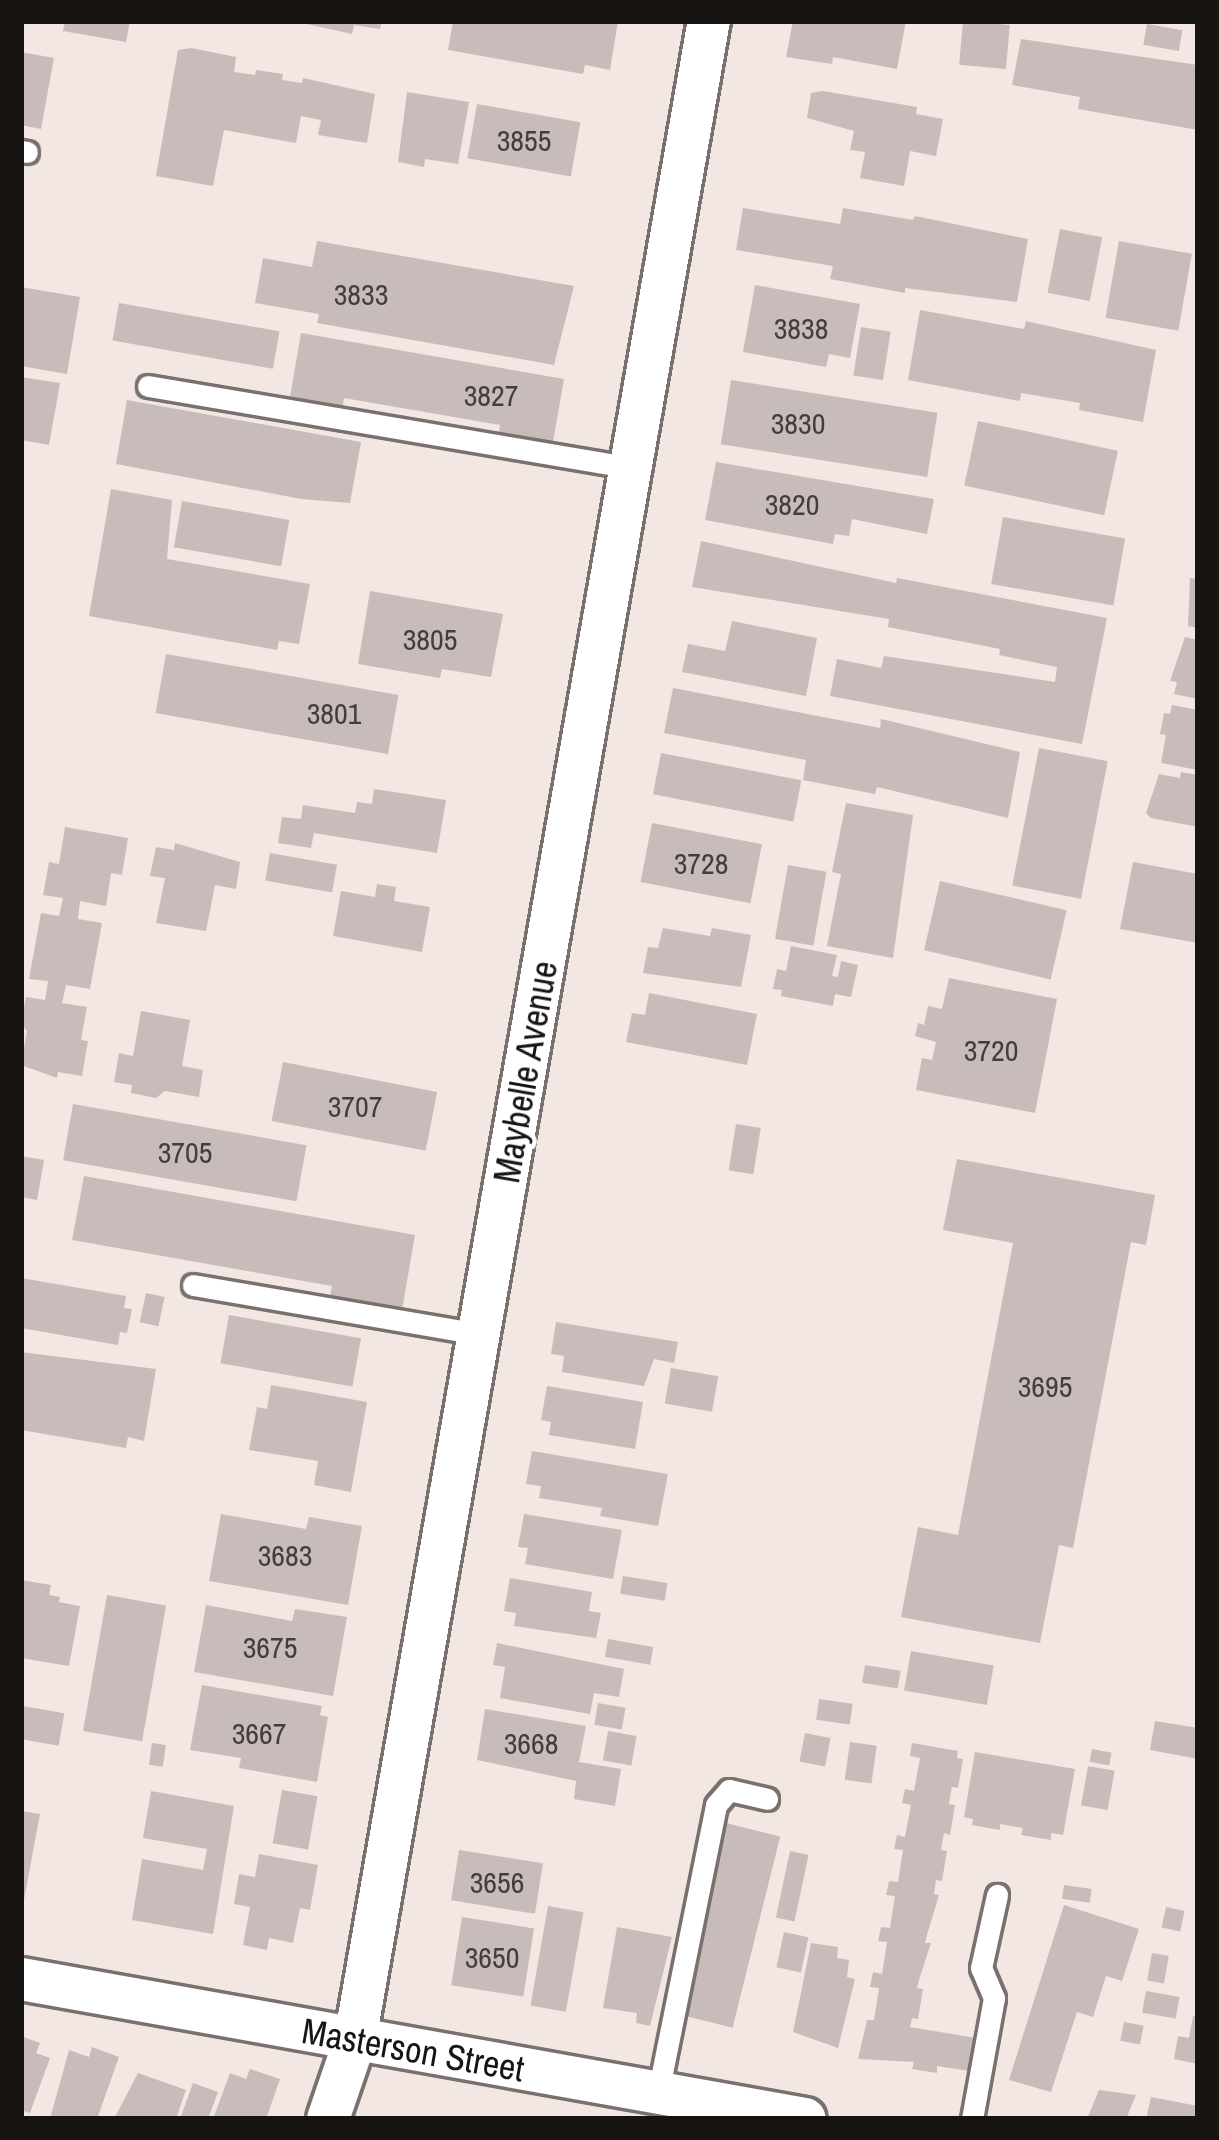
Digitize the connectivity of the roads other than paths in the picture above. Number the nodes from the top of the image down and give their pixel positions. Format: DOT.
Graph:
graph roads {
  1 [pos="709,21"];
  2 [pos="148,386"];
  3 [pos="632,468"];
  4 [pos="193,1285"];
  5 [pos="480,1334"];
  6 [pos="767,1799"];
  7 [pos="997,1895"];
  8 [pos="21,1979"];
  9 [pos="355,2040"];
  10 [pos="658,2093"];
  11 [pos="328,2119"];
  12 [pos="805,2119"];
  13 [pos="972,2119"];
  1 -- 3 [label="street, Maybelle Avenue"];
  2 -- 3 [label="lane"];
  3 -- 5 [label="street, Maybelle Avenue"];
  4 -- 5 [label="lane"];
  5 -- 9 [label="street, Maybelle Avenue"];
  6 -- 10 [label="lane"];
  7 -- 13 [label="lane"];
  8 -- 9 [label="street, Masterson Street"];
  9 -- 10 [label="street, Masterson Street"];
  9 -- 11 [label="street, Maybelle Avenue"];
  10 -- 12 [label="street, Masterson Street"];
}
